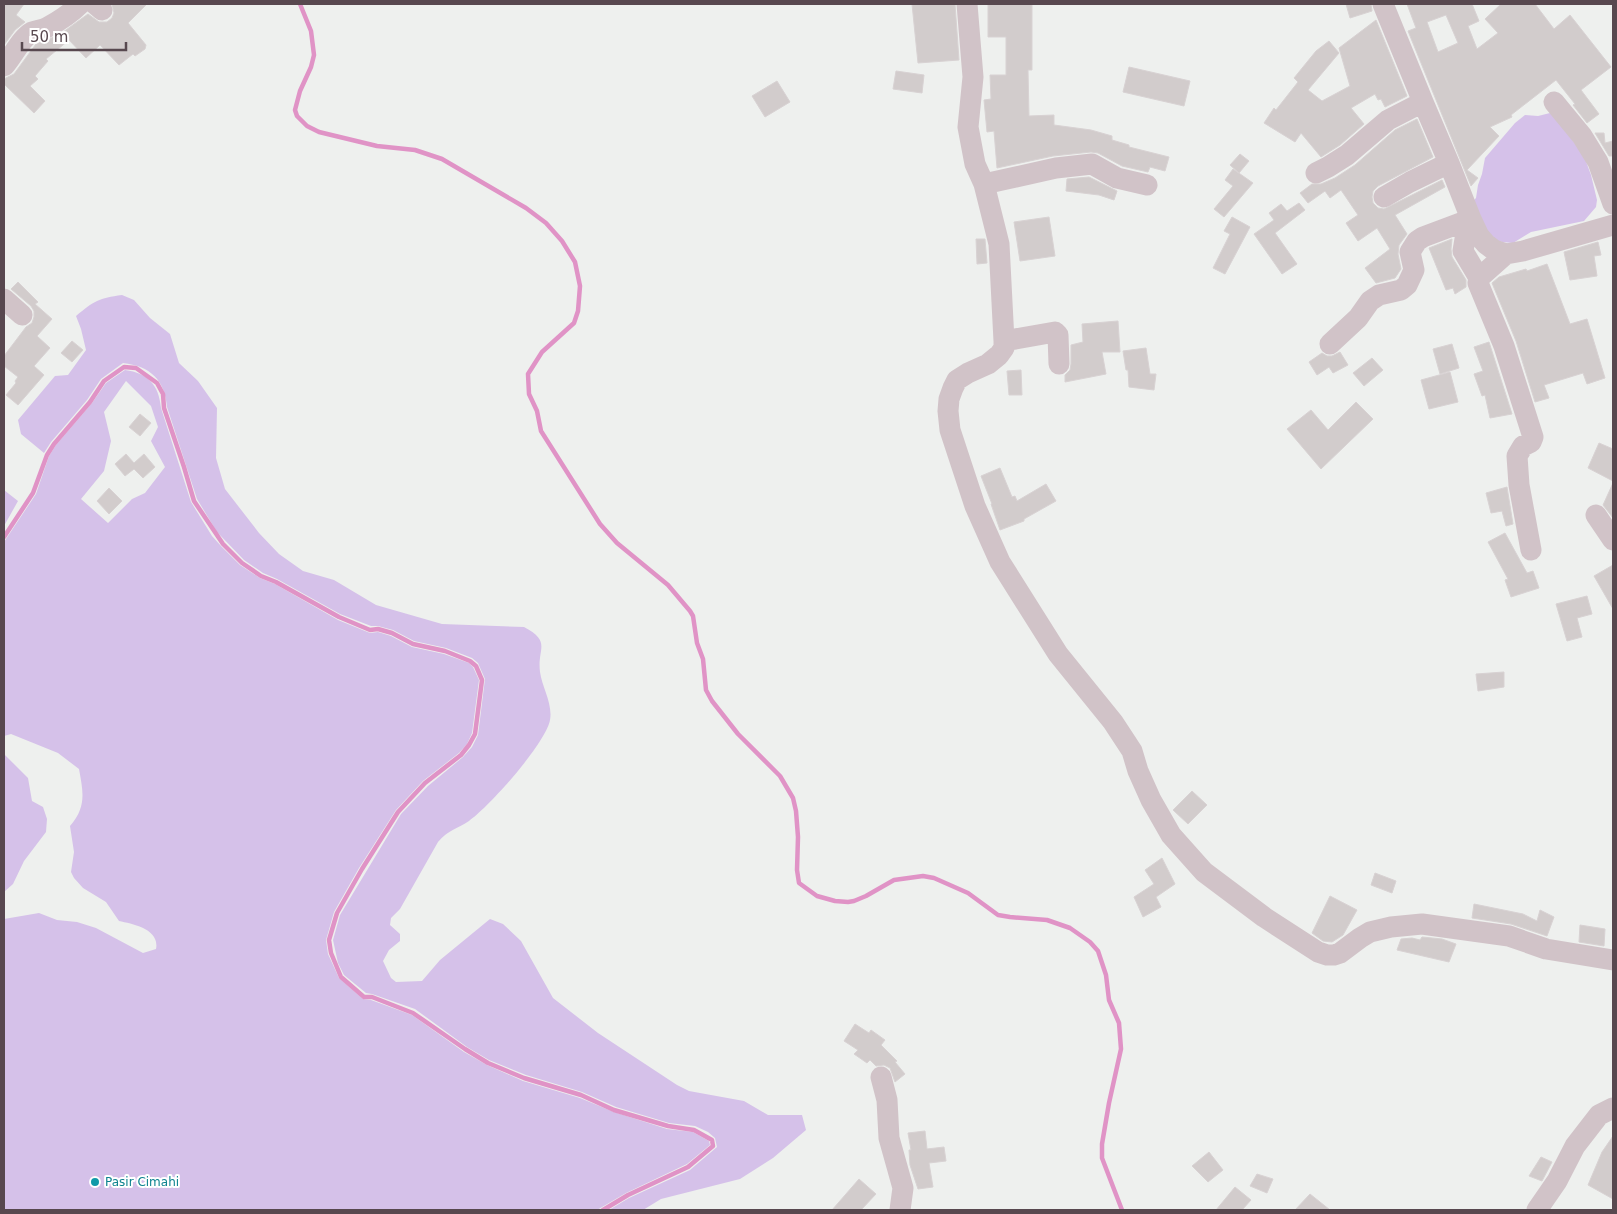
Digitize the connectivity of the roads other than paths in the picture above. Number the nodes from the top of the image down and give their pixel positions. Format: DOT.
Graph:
graph roads {
  1 [pos="80,4"];
  2 [pos="967,4"];
  3 [pos="1383,4"];
  4 [pos="52,13"];
  5 [pos="4,66"];
  6 [pos="1423,102"];
  7 [pos="1554,102"];
  8 [pos="1449,163"];
  9 [pos="1316,172"];
  10 [pos="984,184"];
  11 [pos="1147,184"];
  12 [pos="1384,196"];
  13 [pos="1613,204"];
  14 [pos="1473,225"];
  15 [pos="1613,225"];
  16 [pos="1506,254"];
  17 [pos="1478,278"];
  18 [pos="4,299"];
  19 [pos="22,315"];
  20 [pos="1004,340"];
  21 [pos="1330,344"];
  22 [pos="1059,364"];
  23 [pos="1596,515"];
  24 [pos="1613,540"];
  25 [pos="1531,550"];
  26 [pos="1613,960"];
  27 [pos="881,1077"];
  28 [pos="1613,1108"];
  29 [pos="1546,1206"];
  30 [pos="900,1210"];
  1 -- 4 [label="street"];
  2 -- 10 [label="street"];
  3 -- 6 [label="street"];
  4 -- 5 [label="street"];
  6 -- 8 [label="street"];
  6 -- 9 [label="street"];
  7 -- 13 [label="street"];
  8 -- 12 [label="street"];
  8 -- 14 [label="street"];
  10 -- 11 [label="street"];
  10 -- 20 [label="street"];
  14 -- 16 [label="street"];
  14 -- 17 [label="street"];
  14 -- 21 [label="street"];
  15 -- 16 [label="street"];
  16 -- 17 [label="street"];
  17 -- 25 [label="street"];
  18 -- 19 [label="street"];
  20 -- 22 [label="street"];
  20 -- 26 [label="street"];
  23 -- 24 [label="street"];
  27 -- 30 [label="street"];
  28 -- 29 [label="street"];
}
